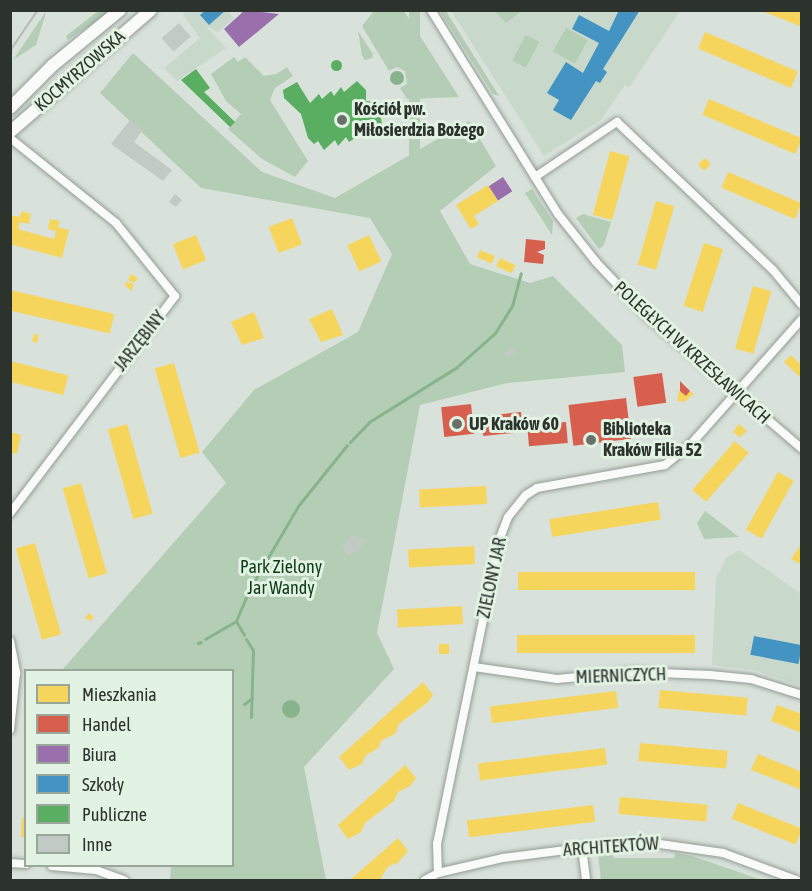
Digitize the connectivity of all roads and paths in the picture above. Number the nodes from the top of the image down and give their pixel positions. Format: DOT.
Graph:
graph roads {
  1 [pos="120,10"];
  2 [pos="151,10"];
  3 [pos="431,10"];
  4 [pos="10,108"];
  5 [pos="10,132"];
  6 [pos="10,138"];
  7 [pos="535,177"];
  8 [pos="801,306"];
  9 [pos="801,318"];
  10 [pos="735,394"];
  11 [pos="801,449"];
  12 [pos="10,513"];
  13 [pos="10,641"];
  14 [pos="474,667"];
  15 [pos="801,694"];
  16 [pos="10,730"];
  17 [pos="582,847"];
  18 [pos="70,867"];
  19 [pos="438,873"];
  20 [pos="124,880"];
  21 [pos="425,880"];
  22 [pos="586,880"];
  23 [pos="796,880"];
  1 -- 4 [label="main road, KOCMYRZOWSKA"];
  2 -- 5 [label="main road, KOCMYRZOWSKA"];
  3 -- 7 [label="street, POLEGŁYCH W KRZESŁAWICACH"];
  6 -- 12 [label="street, JARZĘBINY"];
  7 -- 8 [label="street"];
  7 -- 10 [label="street, POLEGŁYCH W KRZESŁAWICACH"];
  9 -- 10 [label="street, ZIELONY JAR"];
  10 -- 11 [label="street, POLEGŁYCH W KRZESŁAWICACH"];
  10 -- 14 [label="street, ZIELONY JAR"];
  13 -- 16 [label="street"];
  14 -- 15 [label="street, MIERNICZYCH"];
  14 -- 19 [label="street, ZIELONY JAR"];
  17 -- 19 [label="street, ARCHITEKTÓW"];
  17 -- 22 [label="street"];
  17 -- 23 [label="street, ARCHITEKTÓW"];
  18 -- 20 [label="street"];
  19 -- 21 [label="street, ARCHITEKTÓW"];
}
